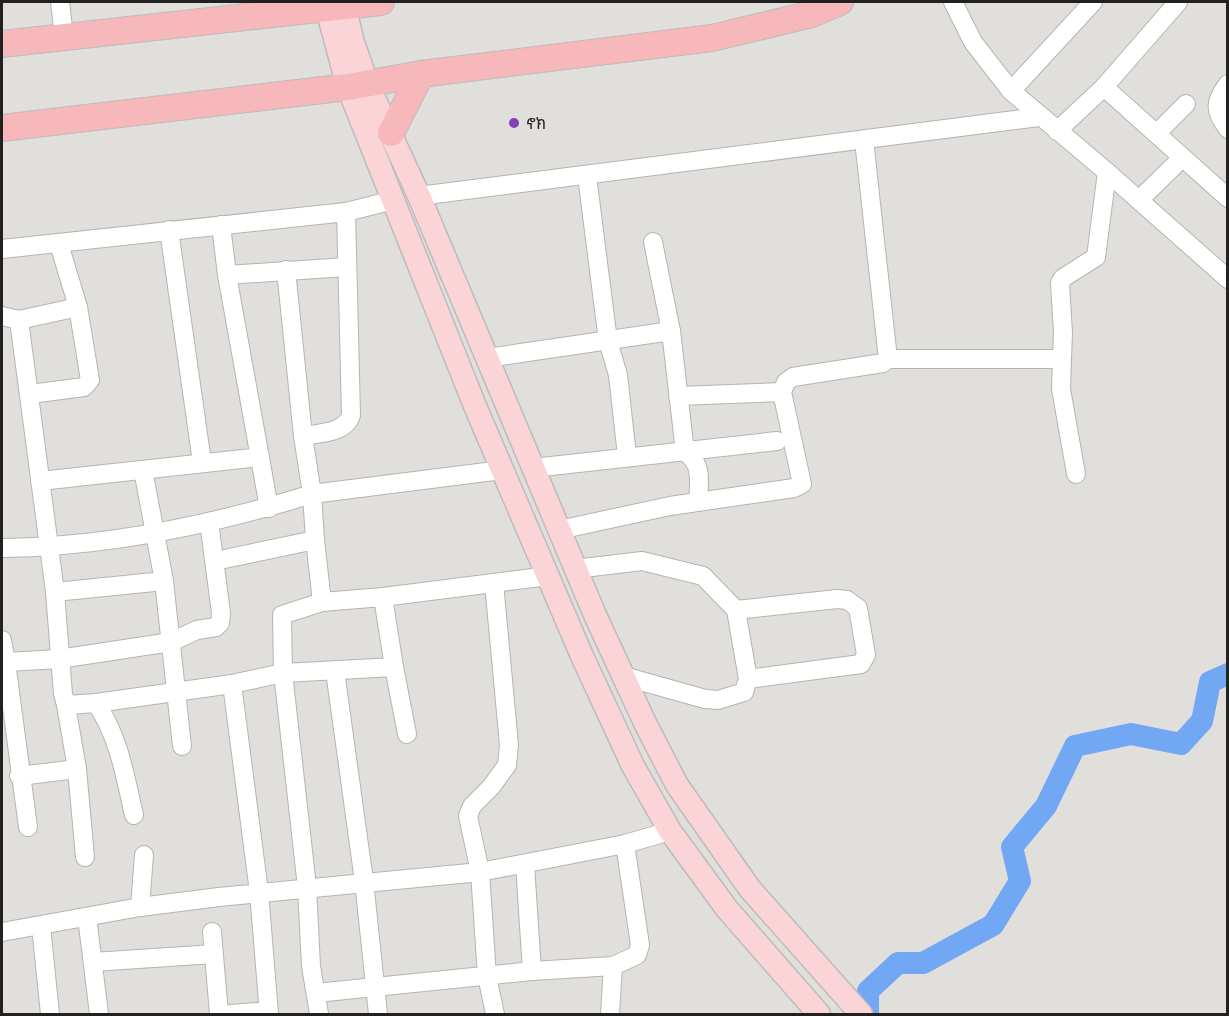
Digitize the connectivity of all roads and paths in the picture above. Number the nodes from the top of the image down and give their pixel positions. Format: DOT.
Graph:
graph roads {
  1 [pos="60,2"];
  2 [pos="381,2"];
  3 [pos="840,2"];
  4 [pos="953,2"];
  5 [pos="1093,2"];
  6 [pos="1178,2"];
  7 [pos="335,5"];
  8 [pos="64,36"];
  9 [pos="2,44"];
  10 [pos="421,74"];
  11 [pos="1227,84"];
  12 [pos="358,85"];
  13 [pos="1104,87"];
  14 [pos="1011,92"];
  15 [pos="1186,104"];
  16 [pos="1039,117"];
  17 [pos="2,128"];
  18 [pos="1227,129"];
  19 [pos="1057,131"];
  20 [pos="391,133"];
  21 [pos="1156,134"];
  22 [pos="864,140"];
  23 [pos="1182,158"];
  24 [pos="1107,172"];
  25 [pos="587,176"];
  26 [pos="419,196"];
  27 [pos="1227,198"];
  28 [pos="394,200"];
  29 [pos="1139,200"];
  30 [pos="346,212"];
  31 [pos="221,225"];
  32 [pos="169,230"];
  33 [pos="653,242"];
  34 [pos="59,244"];
  35 [pos="2,249"];
  36 [pos="346,267"];
  37 [pos="286,270"];
  38 [pos="227,275"];
  39 [pos="1227,277"];
  40 [pos="78,307"];
  41 [pos="10,318"];
  42 [pos="671,331"];
  43 [pos="608,340"];
  44 [pos="487,358"];
  45 [pos="888,359"];
  46 [pos="1062,359"];
  47 [pos="782,392"];
  48 [pos="30,394"];
  49 [pos="678,396"];
  50 [pos="303,436"];
  51 [pos="777,441"];
  52 [pos="685,452"];
  53 [pos="627,456"];
  54 [pos="260,458"];
  55 [pos="202,462"];
  56 [pos="533,468"];
  57 [pos="143,470"];
  58 [pos="502,470"];
  59 [pos="1076,474"];
  60 [pos="40,481"];
  61 [pos="542,493"];
  62 [pos="312,494"];
  63 [pos="698,502"];
  64 [pos="517,503"];
  65 [pos="269,508"];
  66 [pos="209,522"];
  67 [pos="560,530"];
  68 [pos="156,531"];
  69 [pos="315,540"];
  70 [pos="2,548"];
  71 [pos="48,548"];
  72 [pos="215,561"];
  73 [pos="575,569"];
  74 [pos="548,576"];
  75 [pos="164,581"];
  76 [pos="494,583"];
  77 [pos="55,592"];
  78 [pos="383,597"];
  79 [pos="322,602"];
  80 [pos="736,610"];
  81 [pos="2,640"];
  82 [pos="171,642"];
  83 [pos="59,659"];
  84 [pos="4,662"];
  85 [pos="394,667"];
  86 [pos="335,670"];
  87 [pos="283,673"];
  88 [pos="623,676"];
  89 [pos="748,679"];
  90 [pos="232,684"];
  91 [pos="178,692"];
  92 [pos="96,704"];
  93 [pos="66,705"];
  94 [pos="7,714"];
  95 [pos="407,734"];
  96 [pos="182,746"];
  97 [pos="76,769"];
  98 [pos="19,776"];
  99 [pos="134,815"];
  100 [pos="28,827"];
  101 [pos="670,831"];
  102 [pos="625,844"];
  103 [pos="144,855"];
  104 [pos="85,857"];
  105 [pos="525,865"];
  106 [pos="480,872"];
  107 [pos="364,881"];
  108 [pos="307,887"];
  109 [pos="750,889"];
  110 [pos="259,892"];
  111 [pos="140,907"];
  112 [pos="727,909"];
  113 [pos="87,917"];
  114 [pos="41,926"];
  115 [pos="212,932"];
  116 [pos="2,933"];
  117 [pos="214,954"];
  118 [pos="93,962"];
  119 [pos="613,966"];
  120 [pos="532,971"];
  121 [pos="487,976"];
  122 [pos="375,986"];
  123 [pos="316,993"];
  124 [pos="859,1012"];
  125 [pos="269,1013"];
  126 [pos="50,1014"];
  127 [pos="99,1014"];
  128 [pos="219,1014"];
  129 [pos="230,1014"];
  130 [pos="319,1014"];
  131 [pos="378,1014"];
  132 [pos="495,1014"];
  133 [pos="610,1014"];
  134 [pos="819,1014"];
  1 -- 8 [label="street"];
  2 -- 7 [label="highway"];
  3 -- 10 [label="highway"];
  4 -- 14 [label="street"];
  5 -- 14 [label="street"];
  6 -- 13 [label="street"];
  7 -- 8 [label="highway"];
  7 -- 12 [label="main road"];
  8 -- 9 [label="highway"];
  10 -- 12 [label="highway"];
  10 -- 20 [label="highway"];
  11 -- 18 [label="street"];
  12 -- 17 [label="highway"];
  12 -- 20 [label="main road"];
  12 -- 28 [label="main road"];
  13 -- 19 [label="street"];
  13 -- 21 [label="street"];
  14 -- 16 [label="street"];
  15 -- 21 [label="street"];
  16 -- 19 [label="street"];
  16 -- 22 [label="street"];
  19 -- 24 [label="street"];
  20 -- 26 [label="main road"];
  21 -- 23 [label="street"];
  22 -- 25 [label="street"];
  22 -- 45 [label="street"];
  23 -- 27 [label="street"];
  23 -- 29 [label="street"];
  24 -- 29 [label="street"];
  24 -- 46 [label="street"];
  25 -- 26 [label="street"];
  25 -- 43 [label="street"];
  26 -- 44 [label="main road"];
  28 -- 30 [label="street"];
  28 -- 58 [label="main road"];
  29 -- 39 [label="street"];
  30 -- 31 [label="street"];
  30 -- 36 [label="street"];
  31 -- 32 [label="street"];
  31 -- 38 [label="street"];
  32 -- 34 [label="street"];
  32 -- 55 [label="street"];
  33 -- 42 [label="street"];
  34 -- 35 [label="street"];
  34 -- 40 [label="street"];
  36 -- 37 [label="street"];
  36 -- 50 [label="street"];
  37 -- 38 [label="street"];
  37 -- 50 [label="street"];
  38 -- 54 [label="street"];
  40 -- 41 [label="street"];
  40 -- 48 [label="street"];
  41 -- 48 [label="street"];
  42 -- 43 [label="street"];
  42 -- 49 [label="street"];
  43 -- 44 [label="street"];
  43 -- 53 [label="street"];
  44 -- 56 [label="main road"];
  45 -- 46 [label="street"];
  45 -- 47 [label="street"];
  46 -- 59 [label="street"];
  47 -- 49 [label="street"];
  47 -- 63 [label="street"];
  48 -- 60 [label="street"];
  49 -- 52 [label="street"];
  50 -- 62 [label="street"];
  51 -- 52 [label="street"];
  52 -- 53 [label="street"];
  52 -- 63 [label="street"];
  53 -- 56 [label="street"];
  54 -- 55 [label="street"];
  54 -- 65 [label="street"];
  55 -- 57 [label="street"];
  56 -- 61 [label="main road"];
  57 -- 60 [label="street"];
  57 -- 68 [label="street"];
  58 -- 62 [label="street"];
  58 -- 64 [label="main road"];
  60 -- 71 [label="street"];
  61 -- 64 [label="main road"];
  61 -- 67 [label="main road"];
  62 -- 65 [label="street"];
  62 -- 69 [label="street"];
  63 -- 67 [label="street"];
  64 -- 74 [label="main road"];
  65 -- 66 [label="street"];
  66 -- 68 [label="street"];
  66 -- 72 [label="street"];
  67 -- 73 [label="main road"];
  68 -- 71 [label="street"];
  68 -- 75 [label="street"];
  69 -- 72 [label="street"];
  69 -- 79 [label="street"];
  70 -- 71 [label="street"];
  71 -- 77 [label="street"];
  72 -- 82 [label="street"];
  73 -- 80 [label="street"];
  73 -- 88 [label="main road"];
  74 -- 76 [label="street"];
  74 -- 101 [label="main road"];
  75 -- 77 [label="street"];
  75 -- 82 [label="street"];
  76 -- 78 [label="street"];
  76 -- 106 [label="street"];
  77 -- 83 [label="street"];
  78 -- 79 [label="street"];
  78 -- 85 [label="street"];
  79 -- 87 [label="street"];
  80 -- 89 [label="street"];
  80 -- 89 [label="street"];
  81 -- 84 [label="street"];
  82 -- 83 [label="street"];
  82 -- 91 [label="street"];
  83 -- 84 [label="street"];
  83 -- 93 [label="street"];
  84 -- 94 [label="street"];
  85 -- 86 [label="street"];
  85 -- 95 [label="street"];
  86 -- 87 [label="street"];
  86 -- 107 [label="street"];
  87 -- 90 [label="street"];
  87 -- 108 [label="street"];
  88 -- 89 [label="street"];
  88 -- 109 [label="main road"];
  90 -- 91 [label="street"];
  90 -- 110 [label="street"];
  91 -- 92 [label="street"];
  91 -- 96 [label="street"];
  92 -- 93 [label="street"];
  92 -- 99 [label="street"];
  93 -- 97 [label="street"];
  94 -- 98 [label="street"];
  97 -- 98 [label="street"];
  97 -- 104 [label="street"];
  98 -- 100 [label="street"];
  101 -- 102 [label="street"];
  101 -- 112 [label="main road"];
  102 -- 105 [label="street"];
  102 -- 119 [label="street"];
  103 -- 111 [label="street"];
  105 -- 106 [label="street"];
  105 -- 120 [label="street"];
  106 -- 107 [label="street"];
  106 -- 121 [label="street"];
  107 -- 108 [label="street"];
  107 -- 122 [label="street"];
  108 -- 110 [label="street"];
  108 -- 123 [label="street"];
  109 -- 112 [label="main road"];
  109 -- 124 [label="main road"];
  110 -- 111 [label="street"];
  110 -- 125 [label="street"];
  111 -- 113 [label="street"];
  112 -- 134 [label="main road"];
  113 -- 114 [label="street"];
  113 -- 118 [label="street"];
  114 -- 116 [label="street"];
  114 -- 126 [label="street"];
  115 -- 117 [label="street"];
  117 -- 118 [label="street"];
  117 -- 128 [label="street"];
  118 -- 127 [label="street"];
  119 -- 120 [label="street"];
  119 -- 133 [label="street"];
  120 -- 121 [label="street"];
  121 -- 122 [label="street"];
  121 -- 132 [label="street"];
  122 -- 123 [label="street"];
  122 -- 131 [label="street"];
  123 -- 130 [label="street"];
  125 -- 129 [label="street"];
}
